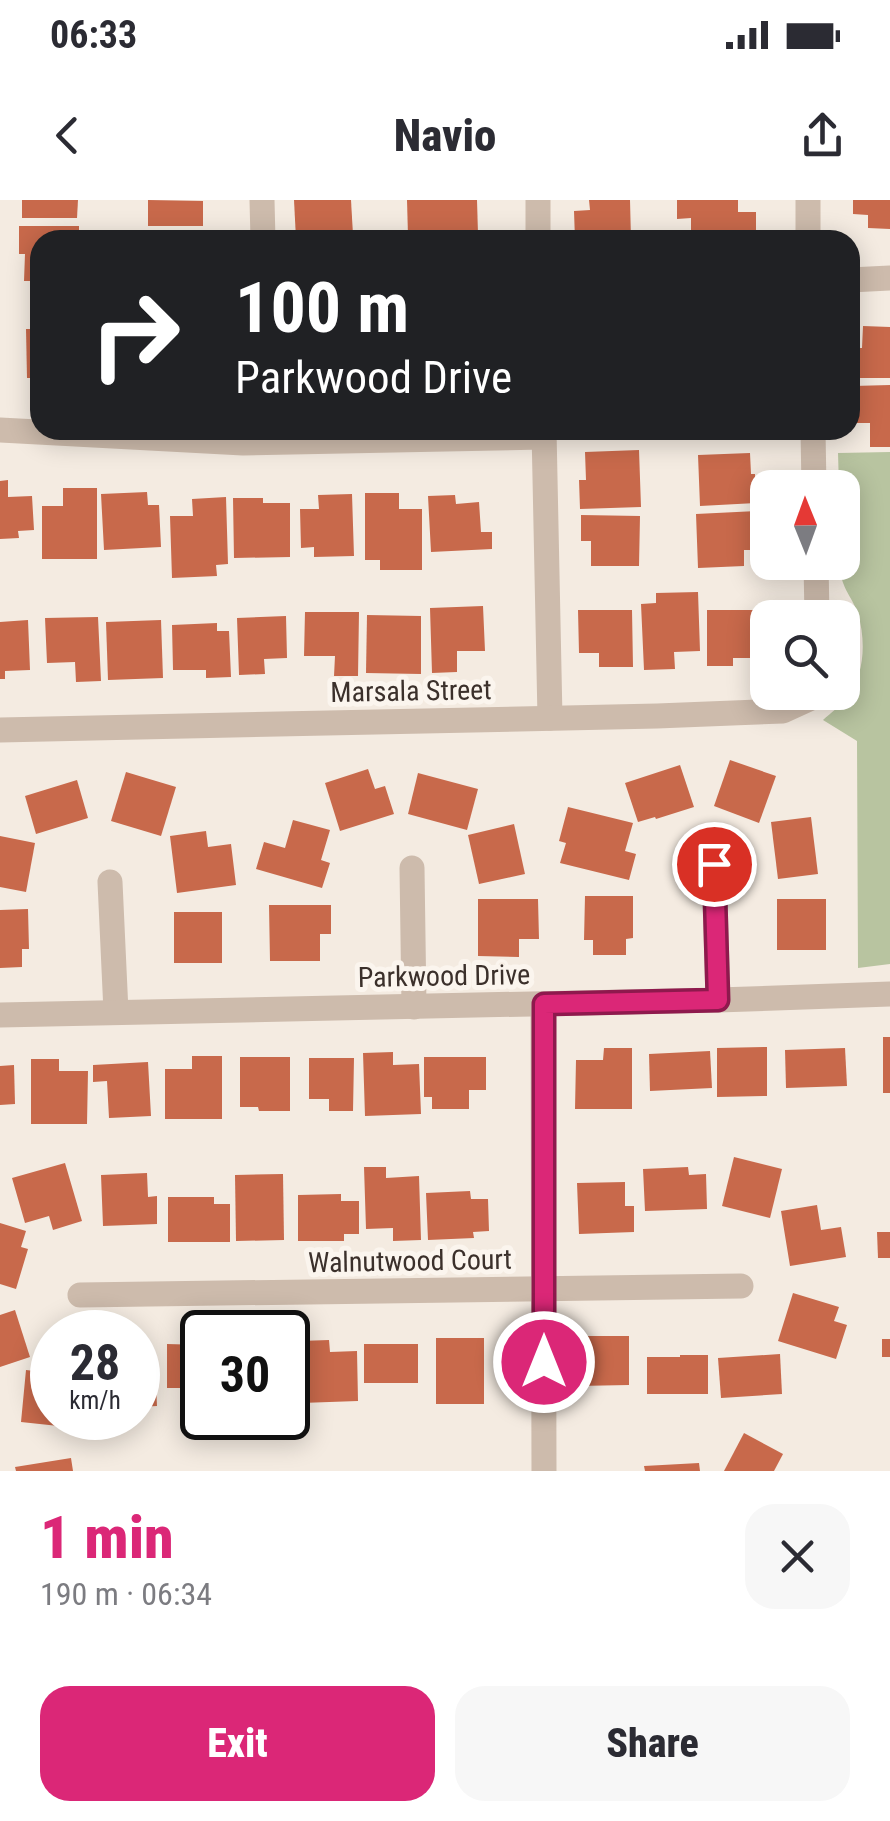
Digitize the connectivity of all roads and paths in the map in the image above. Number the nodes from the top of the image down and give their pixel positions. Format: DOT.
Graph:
graph roads {
  1 [pos="262,200"];
  2 [pos="538,200"];
  3 [pos="808,200"];
  4 [pos="263,230"];
  5 [pos="538,230"];
  6 [pos="808,230"];
  7 [pos="890,278"];
  8 [pos="860,280"];
  9 [pos="0,430"];
  10 [pos="30,432"];
  11 [pos="163,440"];
  12 [pos="197,440"];
  13 [pos="544,440"];
  14 [pos="813,440"];
  15 [pos="814,470"];
  16 [pos="785,710"];
  17 [pos="550,718"];
  18 [pos="0,730"];
  19 [pos="714,864"];
  20 [pos="412,868"];
  21 [pos="110,882"];
  22 [pos="890,994"];
  23 [pos="718,1000"];
  24 [pos="544,1004"];
  25 [pos="414,1007"];
  26 [pos="116,1012"];
  27 [pos="0,1015"];
  28 [pos="741,1286"];
  29 [pos="544,1289"];
  30 [pos="80,1295"];
  31 [pos="544,1471"];
  1 -- 4 [label="street"];
  2 -- 5 [label="street"];
  3 -- 6 [label="street"];
  7 -- 8 [label="street"];
  9 -- 10 [label="street"];
  11 -- 12 [label="street"];
  13 -- 17 [label="street"];
  14 -- 15 [label="street"];
  16 -- 17 [label="street, Marsala Street"];
  17 -- 18 [label="street, Marsala Street"];
  19 -- 23 [label="street"];
  20 -- 25 [label="street"];
  21 -- 26 [label="street"];
  22 -- 23 [label="street, Parkwood Drive"];
  23 -- 24 [label="street, Parkwood Drive"];
  24 -- 25 [label="street, Parkwood Drive"];
  24 -- 29 [label="street"];
  25 -- 26 [label="street, Parkwood Drive"];
  26 -- 27 [label="street, Parkwood Drive"];
  28 -- 29 [label="street, Walnutwood Court"];
  29 -- 30 [label="street, Walnutwood Court"];
  29 -- 31 [label="street"];
}
